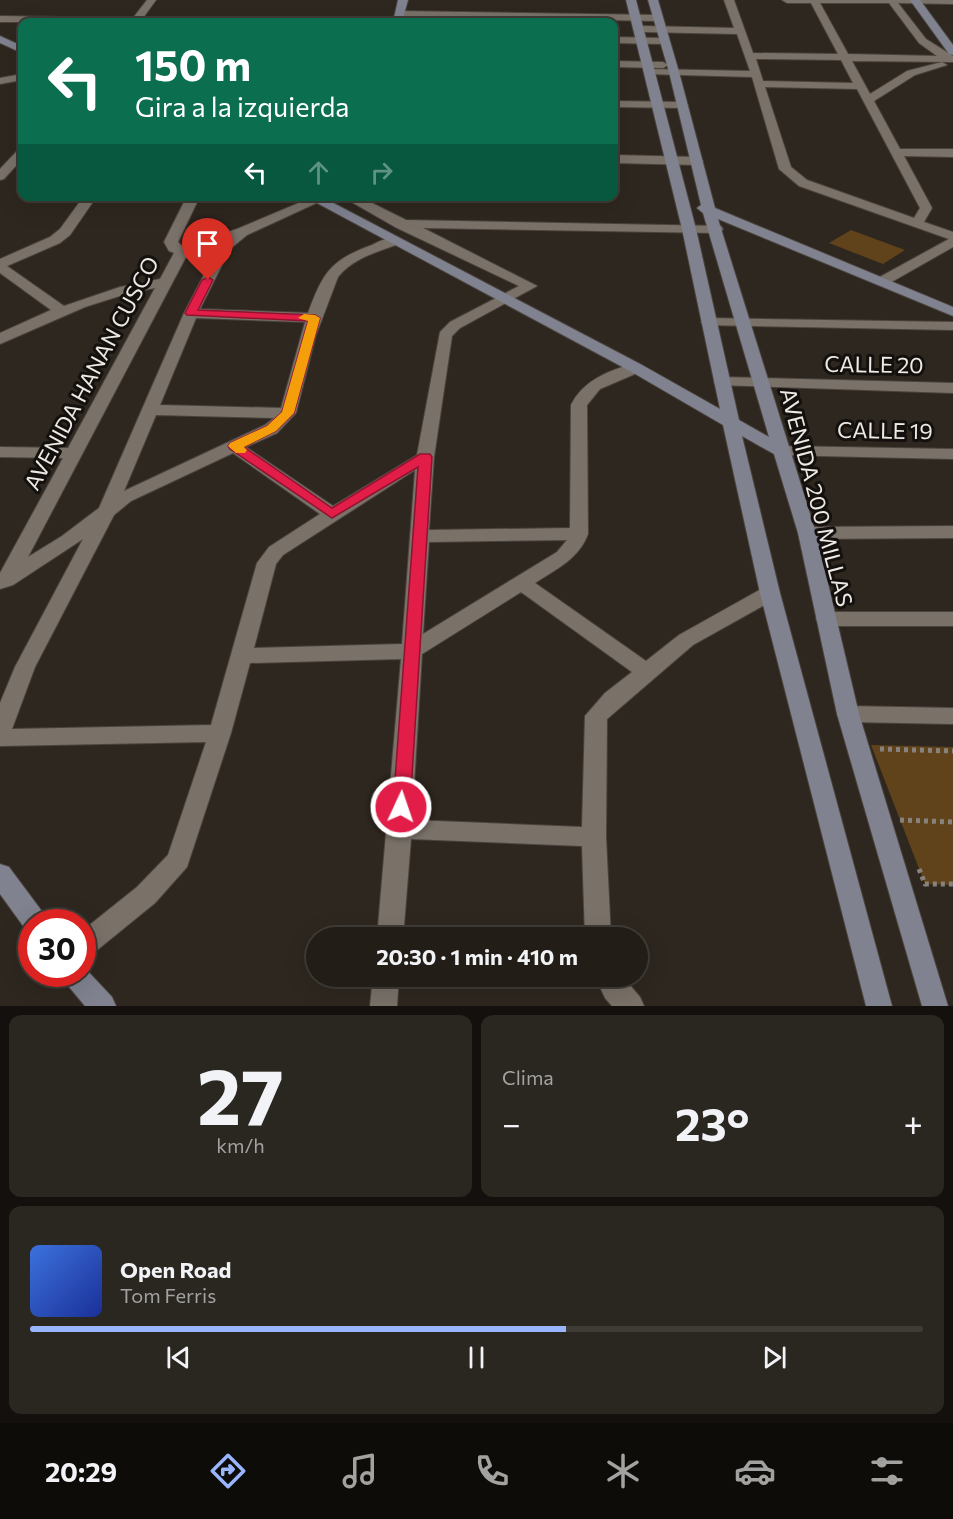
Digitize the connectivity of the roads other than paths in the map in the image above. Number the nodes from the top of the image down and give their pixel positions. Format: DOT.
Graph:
graph roads {
  1 [pos="153,0"];
  2 [pos="403,0"];
  3 [pos="631,0"];
  4 [pos="653,0"];
  5 [pos="729,0"];
  6 [pos="787,0"];
  7 [pos="814,0"];
  8 [pos="915,0"];
  9 [pos="892,1"];
  10 [pos="953,1"];
  11 [pos="138,18"];
  12 [pos="398,18"];
  13 [pos="0,20"];
  14 [pos="18,20"];
  15 [pos="618,28"];
  16 [pos="638,29"];
  17 [pos="661,30"];
  18 [pos="741,31"];
  19 [pos="618,38"];
  20 [pos="0,39"];
  21 [pos="18,48"];
  22 [pos="953,52"];
  23 [pos="749,56"];
  24 [pos="845,56"];
  25 [pos="953,58"];
  26 [pos="618,64"];
  27 [pos="953,64"];
  28 [pos="648,68"];
  29 [pos="673,69"];
  30 [pos="18,78"];
  31 [pos="758,79"];
  32 [pos="0,81"];
  33 [pos="860,86"];
  34 [pos="868,100"];
  35 [pos="618,104"];
  36 [pos="657,105"];
  37 [pos="683,105"];
  38 [pos="898,152"];
  39 [pos="953,153"];
  40 [pos="18,156"];
  41 [pos="618,159"];
  42 [pos="670,160"];
  43 [pos="697,161"];
  44 [pos="0,176"];
  45 [pos="681,199"];
  46 [pos="87,201"];
  47 [pos="192,201"];
  48 [pos="308,201"];
  49 [pos="320,201"];
  50 [pos="356,201"];
  51 [pos="709,211"];
  52 [pos="916,223"];
  53 [pos="400,224"];
  54 [pos="689,229"];
  55 [pos="716,229"];
  56 [pos="242,232"];
  57 [pos="953,236"];
  58 [pos="394,241"];
  59 [pos="953,242"];
  60 [pos="182,252"];
  61 [pos="0,265"];
  62 [pos="883,281"];
  63 [pos="164,283"];
  64 [pos="505,299"];
  65 [pos="63,312"];
  66 [pos="953,312"];
  67 [pos="191,313"];
  68 [pos="315,318"];
  69 [pos="708,322"];
  70 [pos="744,323"];
  71 [pos="953,326"];
  72 [pos="0,339"];
  73 [pos="636,368"];
  74 [pos="722,382"];
  75 [pos="761,384"];
  76 [pos="953,388"];
  77 [pos="150,410"];
  78 [pos="288,413"];
  79 [pos="731,422"];
  80 [pos="234,446"];
  81 [pos="781,450"];
  82 [pos="0,452"];
  83 [pos="72,453"];
  84 [pos="953,454"];
  85 [pos="425,457"];
  86 [pos="107,510"];
  87 [pos="332,514"];
  88 [pos="953,532"];
  89 [pos="807,533"];
  90 [pos="579,534"];
  91 [pos="419,536"];
  92 [pos="3,582"];
  93 [pos="522,583"];
  94 [pos="770,593"];
  95 [pos="826,619"];
  96 [pos="953,620"];
  97 [pos="411,651"];
  98 [pos="243,656"];
  99 [pos="646,671"];
  100 [pos="848,714"];
  101 [pos="953,716"];
  102 [pos="0,731"];
  103 [pos="220,733"];
  104 [pos="0,738"];
  105 [pos="400,829"];
  106 [pos="594,837"];
  107 [pos="0,874"];
  108 [pos="26,909"];
  109 [pos="391,927"];
  110 [pos="598,927"];
  111 [pos="96,936"];
  112 [pos="85,987"];
  113 [pos="385,987"];
  114 [pos="614,987"];
  115 [pos="102,1006"];
  116 [pos="383,1006"];
  117 [pos="630,1006"];
  118 [pos="879,1006"];
  119 [pos="935,1006"];
  1 -- 11 [label="street"];
  2 -- 12 [label="main road"];
  3 -- 16 [label="main road"];
  4 -- 17 [label="main road, AVENIDA 200 MILLAS"];
  5 -- 18 [label="street"];
  6 -- 7 [label="street"];
  7 -- 9 [label="street"];
  7 -- 24 [label="street"];
  8 -- 9 [label="street"];
  8 -- 10 [label="street"];
  8 -- 22 [label="main road"];
  9 -- 25 [label="street"];
  13 -- 14 [label="street"];
  15 -- 16 [label="street"];
  16 -- 17 [label="street"];
  16 -- 17 [label="street"];
  16 -- 19 [label="street"];
  16 -- 28 [label="main road"];
  17 -- 18 [label="street"];
  17 -- 29 [label="main road, AVENIDA 200 MILLAS"];
  18 -- 23 [label="street"];
  20 -- 21 [label="main road"];
  23 -- 24 [label="street"];
  23 -- 31 [label="street"];
  24 -- 25 [label="street"];
  24 -- 33 [label="street"];
  26 -- 28 [label="street"];
  27 -- 34 [label="street"];
  28 -- 29 [label="street"];
  28 -- 36 [label="main road"];
  29 -- 31 [label="street"];
  29 -- 37 [label="main road, AVENIDA 200 MILLAS"];
  30 -- 32 [label="street"];
  31 -- 33 [label="street"];
  31 -- 52 [label="street"];
  33 -- 34 [label="street"];
  34 -- 38 [label="street"];
  35 -- 36 [label="street"];
  36 -- 37 [label="street"];
  36 -- 42 [label="main road"];
  37 -- 43 [label="main road, AVENIDA 200 MILLAS"];
  38 -- 39 [label="street"];
  38 -- 52 [label="street"];
  40 -- 44 [label="street"];
  41 -- 42 [label="street"];
  42 -- 43 [label="street"];
  42 -- 45 [label="main road"];
  43 -- 51 [label="main road, AVENIDA 200 MILLAS"];
  45 -- 51 [label="main road"];
  45 -- 54 [label="main road"];
  46 -- 61 [label="street"];
  47 -- 60 [label="street"];
  48 -- 56 [label="street, AVENIDA HANAN CUSCO"];
  49 -- 58 [label="main road"];
  50 -- 53 [label="street"];
  51 -- 55 [label="main road, AVENIDA 200 MILLAS"];
  51 -- 62 [label="main road"];
  52 -- 57 [label="street"];
  53 -- 54 [label="street"];
  53 -- 64 [label="street"];
  54 -- 55 [label="street"];
  54 -- 69 [label="main road"];
  55 -- 70 [label="main road, AVENIDA 200 MILLAS"];
  56 -- 60 [label="street, AVENIDA HANAN CUSCO"];
  56 -- 67 [label="street"];
  58 -- 64 [label="main road"];
  58 -- 68 [label="street"];
  59 -- 62 [label="street"];
  60 -- 63 [label="street, AVENIDA HANAN CUSCO"];
  61 -- 65 [label="street"];
  62 -- 66 [label="main road"];
  63 -- 65 [label="street"];
  63 -- 83 [label="street, AVENIDA HANAN CUSCO"];
  64 -- 73 [label="main road"];
  64 -- 85 [label="street"];
  65 -- 72 [label="street"];
  67 -- 68 [label="street"];
  67 -- 77 [label="street"];
  68 -- 78 [label="street"];
  69 -- 70 [label="street"];
  69 -- 74 [label="main road"];
  70 -- 71 [label="street"];
  70 -- 75 [label="main road, AVENIDA 200 MILLAS"];
  73 -- 79 [label="main road"];
  73 -- 90 [label="street"];
  74 -- 75 [label="street, CALLE 20"];
  74 -- 79 [label="main road"];
  75 -- 76 [label="street, CALLE 20"];
  75 -- 81 [label="main road, AVENIDA 200 MILLAS"];
  77 -- 78 [label="street"];
  77 -- 86 [label="street"];
  78 -- 80 [label="street"];
  79 -- 81 [label="main road"];
  79 -- 94 [label="main road"];
  80 -- 86 [label="street"];
  80 -- 87 [label="street"];
  81 -- 84 [label="street, CALLE 19"];
  81 -- 89 [label="main road, AVENIDA 200 MILLAS"];
  82 -- 83 [label="street"];
  83 -- 92 [label="street, AVENIDA HANAN CUSCO"];
  85 -- 87 [label="street"];
  85 -- 91 [label="street"];
  86 -- 92 [label="street"];
  86 -- 102 [label="street"];
  87 -- 98 [label="street"];
  88 -- 89 [label="street"];
  89 -- 95 [label="main road, AVENIDA 200 MILLAS"];
  90 -- 91 [label="street"];
  90 -- 93 [label="street"];
  91 -- 97 [label="street"];
  93 -- 97 [label="street"];
  93 -- 99 [label="street"];
  94 -- 99 [label="street"];
  94 -- 118 [label="main road"];
  95 -- 96 [label="street"];
  95 -- 100 [label="main road, AVENIDA 200 MILLAS"];
  97 -- 98 [label="street"];
  97 -- 105 [label="street"];
  98 -- 103 [label="street"];
  99 -- 106 [label="street"];
  100 -- 101 [label="street"];
  100 -- 119 [label="main road, AVENIDA 200 MILLAS"];
  103 -- 104 [label="street"];
  103 -- 111 [label="street"];
  105 -- 106 [label="street"];
  105 -- 109 [label="street"];
  106 -- 110 [label="street"];
  107 -- 108 [label="main road"];
  112 -- 115 [label="main road"];
  113 -- 116 [label="street"];
  114 -- 117 [label="street"];
}
